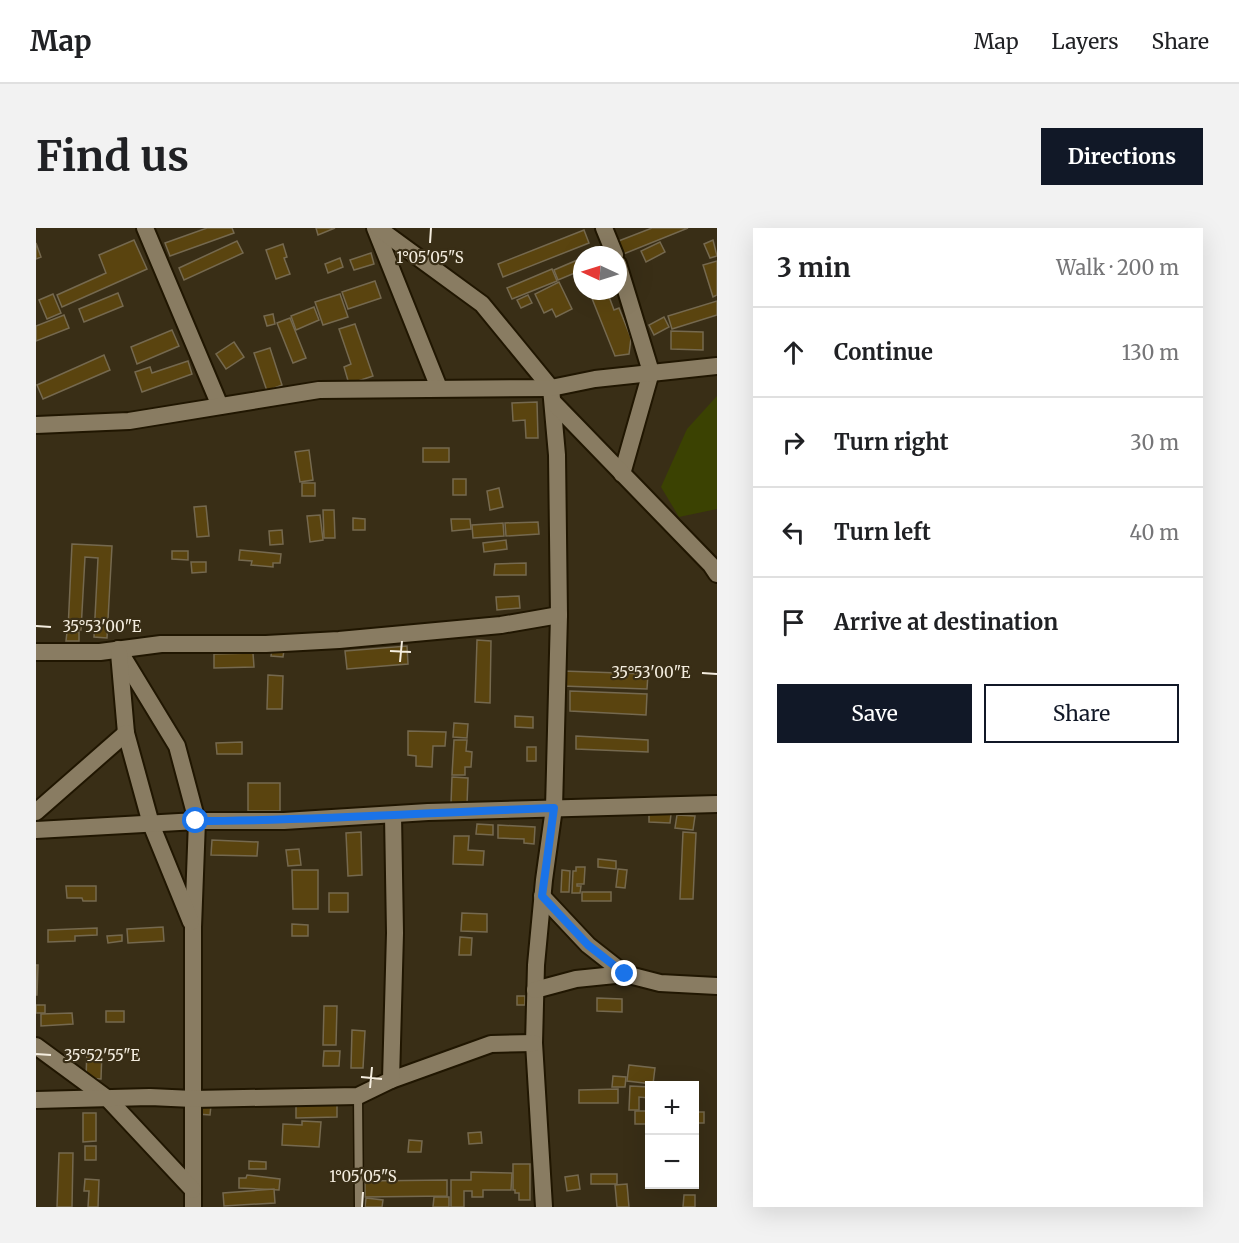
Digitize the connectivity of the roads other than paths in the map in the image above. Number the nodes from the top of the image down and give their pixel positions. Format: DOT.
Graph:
graph roads {
  1 [pos="145,228"];
  2 [pos="376,228"];
  3 [pos="604,228"];
  4 [pos="611,246"];
  5 [pos="627,293"];
  6 [pos="717,366"];
  7 [pos="651,372"];
  8 [pos="439,388"];
  9 [pos="552,395"];
  10 [pos="220,406"];
  11 [pos="36,425"];
  12 [pos="622,474"];
  13 [pos="717,574"];
  14 [pos="559,615"];
  15 [pos="118,650"];
  16 [pos="36,652"];
  17 [pos="126,733"];
  18 [pos="717,804"];
  19 [pos="554,808"];
  20 [pos="36,812"];
  21 [pos="393,815"];
  22 [pos="196,821"];
  23 [pos="151,824"];
  24 [pos="36,830"];
  25 [pos="542,896"];
  26 [pos="193,927"];
  27 [pos="625,974"];
  28 [pos="717,987"];
  29 [pos="535,990"];
  30 [pos="534,1042"];
  31 [pos="36,1046"];
  32 [pos="391,1080"];
  33 [pos="358,1096"];
  34 [pos="108,1099"];
  35 [pos="193,1099"];
  36 [pos="36,1100"];
  37 [pos="193,1199"];
  38 [pos="359,1207"];
  39 [pos="544,1207"];
  1 -- 10 [label="street"];
  2 -- 8 [label="street"];
  2 -- 9 [label="street"];
  3 -- 4 [label="street"];
  5 -- 7 [label="street"];
  6 -- 7 [label="street"];
  7 -- 9 [label="street"];
  7 -- 12 [label="street"];
  8 -- 9 [label="street"];
  8 -- 10 [label="street"];
  9 -- 12 [label="street"];
  9 -- 14 [label="street"];
  10 -- 11 [label="street"];
  12 -- 13 [label="street"];
  14 -- 15 [label="street"];
  14 -- 19 [label="street"];
  15 -- 16 [label="street"];
  15 -- 17 [label="street"];
  15 -- 22 [label="street"];
  17 -- 20 [label="street"];
  17 -- 23 [label="street"];
  18 -- 19 [label="street"];
  19 -- 21 [label="street"];
  19 -- 25 [label="street"];
  21 -- 22 [label="street"];
  21 -- 32 [label="street"];
  22 -- 23 [label="street"];
  22 -- 26 [label="street"];
  23 -- 24 [label="street"];
  23 -- 26 [label="street"];
  25 -- 27 [label="street"];
  25 -- 29 [label="street"];
  26 -- 35 [label="street"];
  27 -- 28 [label="street"];
  27 -- 29 [label="street"];
  29 -- 30 [label="street"];
  30 -- 32 [label="street"];
  30 -- 39 [label="street"];
  31 -- 34 [label="street"];
  32 -- 33 [label="street"];
  33 -- 35 [label="street"];
  33 -- 38 [label="lane"];
  34 -- 35 [label="street"];
  34 -- 36 [label="street"];
  34 -- 37 [label="street"];
  35 -- 37 [label="street"];
}
